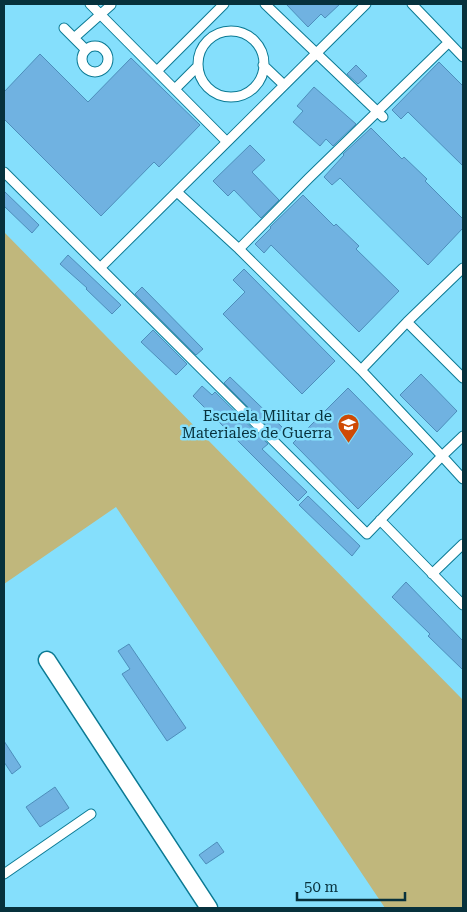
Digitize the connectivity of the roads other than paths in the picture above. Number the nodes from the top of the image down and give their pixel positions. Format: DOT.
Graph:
graph roads {
  1 [pos="90,4"];
  2 [pos="224,4"];
  3 [pos="265,4"];
  4 [pos="366,4"];
  5 [pos="412,4"];
  6 [pos="111,5"];
  7 [pos="100,14"];
  8 [pos="64,28"];
  9 [pos="74,38"];
  10 [pos="448,43"];
  11 [pos="86,50"];
  12 [pos="316,53"];
  13 [pos="463,57"];
  14 [pos="264,65"];
  15 [pos="198,66"];
  16 [pos="156,71"];
  17 [pos="284,85"];
  18 [pos="175,89"];
  19 [pos="380,114"];
  20 [pos="227,142"];
  21 [pos="4,172"];
  22 [pos="177,192"];
  23 [pos="239,249"];
  24 [pos="101,267"];
  25 [pos="463,268"];
  26 [pos="407,322"];
  27 [pos="361,370"];
  28 [pos="463,378"];
  29 [pos="463,436"];
  30 [pos="442,456"];
  31 [pos="463,479"];
  32 [pos="380,520"];
  33 [pos="463,544"];
  34 [pos="432,574"];
  35 [pos="463,605"];
  36 [pos="47,660"];
  37 [pos="91,814"];
  38 [pos="4,874"];
  39 [pos="209,908"];
  1 -- 7 [label="lane"];
  2 -- 16 [label="lane"];
  3 -- 12 [label="lane"];
  4 -- 12 [label="lane"];
  5 -- 10 [label="lane"];
  6 -- 7 [label="lane"];
  7 -- 9 [label="lane"];
  7 -- 16 [label="lane"];
  8 -- 9 [label="lane"];
  9 -- 11 [label="lane"];
  10 -- 13 [label="lane"];
  10 -- 19 [label="lane"];
  12 -- 17 [label="lane"];
  12 -- 19 [label="lane"];
  14 -- 15 [label="lane"];
  14 -- 15 [label="lane"];
  14 -- 17 [label="lane"];
  15 -- 18 [label="lane"];
  16 -- 18 [label="lane"];
  17 -- 20 [label="lane"];
  18 -- 20 [label="lane"];
  19 -- 23 [label="lane"];
  20 -- 22 [label="lane"];
  21 -- 24 [label="lane"];
  22 -- 23 [label="lane"];
  22 -- 24 [label="lane"];
  23 -- 27 [label="lane"];
  24 -- 32 [label="lane"];
  25 -- 26 [label="lane"];
  26 -- 27 [label="lane"];
  26 -- 28 [label="lane"];
  27 -- 30 [label="lane"];
  29 -- 30 [label="lane"];
  30 -- 31 [label="lane"];
  30 -- 32 [label="lane"];
  32 -- 34 [label="lane"];
  33 -- 34 [label="lane"];
  34 -- 35 [label="lane"];
  36 -- 39 [label="street"];
  37 -- 38 [label="lane"];
}
